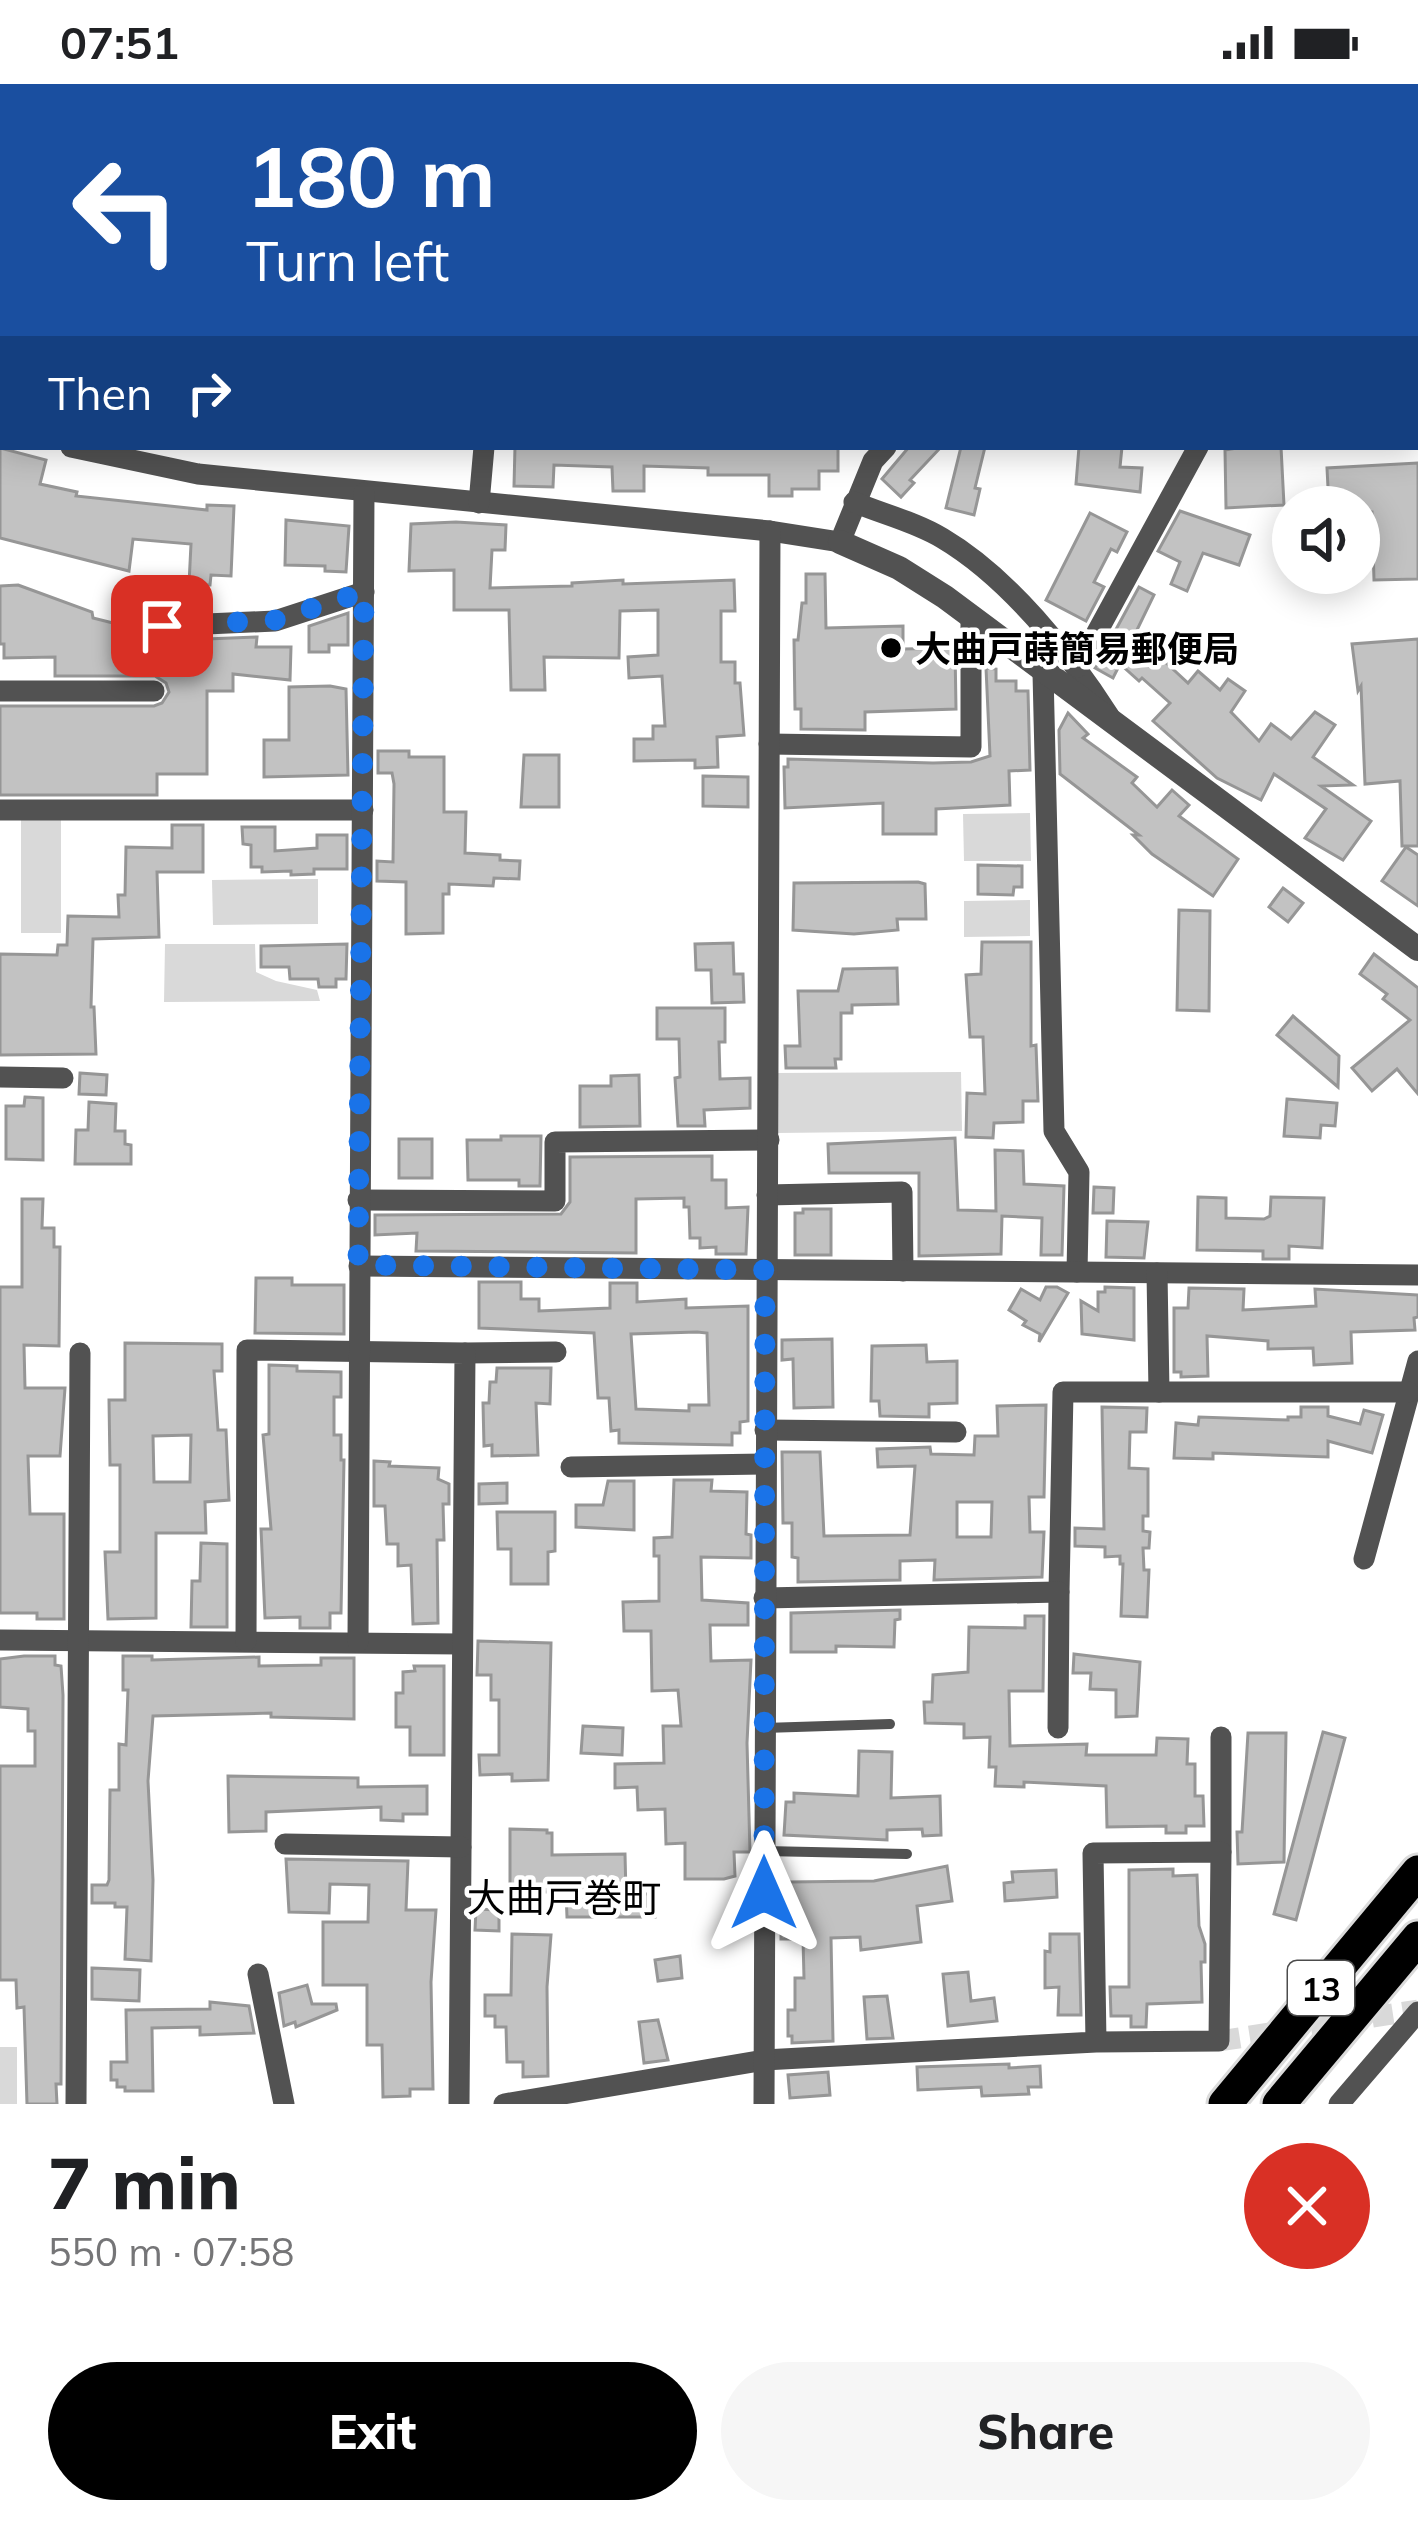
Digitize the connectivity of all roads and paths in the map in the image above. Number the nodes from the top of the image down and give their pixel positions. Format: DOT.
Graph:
graph roads {
  1 [pos="95,450"];
  2 [pos="484,450"];
  3 [pos="883,450"];
  4 [pos="1196,450"];
  5 [pos="135,455"];
  6 [pos="364,493"];
  7 [pos="854,502"];
  8 [pos="479,503"];
  9 [pos="770,530"];
  10 [pos="840,542"];
  11 [pos="364,592"];
  12 [pos="971,617"];
  13 [pos="162,626"];
  14 [pos="1078,667"];
  15 [pos="1043,673"];
  16 [pos="0,691"];
  17 [pos="154,692"];
  18 [pos="1117,728"];
  19 [pos="769,744"];
  20 [pos="0,810"];
  21 [pos="363,810"];
  22 [pos="1418,949"];
  23 [pos="0,1077"];
  24 [pos="63,1078"];
  25 [pos="769,1140"];
  26 [pos="767,1195"];
  27 [pos="358,1200"];
  28 [pos="358,1265"];
  29 [pos="765,1270"];
  30 [pos="903,1271"];
  31 [pos="1077,1272"];
  32 [pos="1157,1273"];
  33 [pos="1418,1275"];
  34 [pos="359,1350"];
  35 [pos="556,1352"];
  36 [pos="80,1353"];
  37 [pos="465,1353"];
  38 [pos="1418,1361"];
  39 [pos="1159,1392"];
  40 [pos="1408,1392"];
  41 [pos="765,1430"];
  42 [pos="956,1432"];
  43 [pos="765,1464"];
  44 [pos="571,1467"];
  45 [pos="1364,1559"];
  46 [pos="1059,1592"];
  47 [pos="764,1598"];
  48 [pos="0,1640"];
  49 [pos="78,1640"];
  50 [pos="246,1641"];
  51 [pos="358,1642"];
  52 [pos="462,1644"];
  53 [pos="890,1724"];
  54 [pos="764,1728"];
  55 [pos="1058,1728"];
  56 [pos="1221,1737"];
  57 [pos="285,1844"];
  58 [pos="461,1846"];
  59 [pos="764,1851"];
  60 [pos="1221,1852"];
  61 [pos="908,1854"];
  62 [pos="1418,1872"];
  63 [pos="1418,1938"];
  64 [pos="257,1974"];
  65 [pos="1418,2012"];
  66 [pos="1096,2042"];
  67 [pos="764,2060"];
  68 [pos="76,2104"];
  69 [pos="284,2104"];
  70 [pos="459,2104"];
  71 [pos="505,2104"];
  72 [pos="764,2104"];
  73 [pos="1225,2104"];
  74 [pos="1280,2104"];
  75 [pos="1339,2104"];
  1 -- 5 [label="street"];
  2 -- 8 [label="street"];
  3 -- 7 [label="street"];
  4 -- 14 [label="street"];
  5 -- 6 [label="street"];
  6 -- 8 [label="street"];
  6 -- 11 [label="street"];
  7 -- 10 [label="street"];
  7 -- 14 [label="street"];
  8 -- 9 [label="street"];
  9 -- 10 [label="street"];
  9 -- 19 [label="street"];
  10 -- 12 [label="street"];
  11 -- 13 [label="street"];
  11 -- 21 [label="street"];
  12 -- 15 [label="street"];
  12 -- 19 [label="street"];
  14 -- 18 [label="street"];
  15 -- 18 [label="street"];
  15 -- 31 [label="street"];
  16 -- 17 [label="street"];
  18 -- 22 [label="street"];
  19 -- 25 [label="street"];
  20 -- 21 [label="street"];
  21 -- 27 [label="street"];
  23 -- 24 [label="street"];
  25 -- 26 [label="street"];
  25 -- 27 [label="street"];
  26 -- 29 [label="street"];
  26 -- 30 [label="street"];
  27 -- 28 [label="street"];
  28 -- 29 [label="street"];
  28 -- 34 [label="street"];
  29 -- 30 [label="street"];
  29 -- 41 [label="street"];
  30 -- 31 [label="street"];
  31 -- 32 [label="street"];
  32 -- 33 [label="street"];
  32 -- 39 [label="street"];
  34 -- 37 [label="street"];
  34 -- 50 [label="street"];
  34 -- 51 [label="street"];
  35 -- 37 [label="street"];
  36 -- 49 [label="street"];
  37 -- 52 [label="street"];
  38 -- 40 [label="street"];
  39 -- 40 [label="street"];
  39 -- 46 [label="street"];
  40 -- 45 [label="street"];
  41 -- 42 [label="street"];
  41 -- 43 [label="street"];
  43 -- 44 [label="street"];
  43 -- 47 [label="street"];
  46 -- 47 [label="street"];
  46 -- 55 [label="street"];
  47 -- 54 [label="street"];
  48 -- 49 [label="street"];
  49 -- 50 [label="street"];
  49 -- 68 [label="street"];
  50 -- 51 [label="street"];
  51 -- 52 [label="street"];
  52 -- 58 [label="street"];
  53 -- 54 [label="lane"];
  54 -- 59 [label="street"];
  56 -- 60 [label="street"];
  57 -- 58 [label="street"];
  58 -- 70 [label="street"];
  59 -- 61 [label="lane"];
  59 -- 67 [label="street"];
  60 -- 66 [label="street"];
  60 -- 66 [label="street"];
  62 -- 73 [label="highway, 13"];
  63 -- 74 [label="highway, 13"];
  64 -- 69 [label="street"];
  65 -- 75 [label="street"];
  66 -- 67 [label="street"];
  67 -- 71 [label="street"];
  67 -- 72 [label="street"];
}
